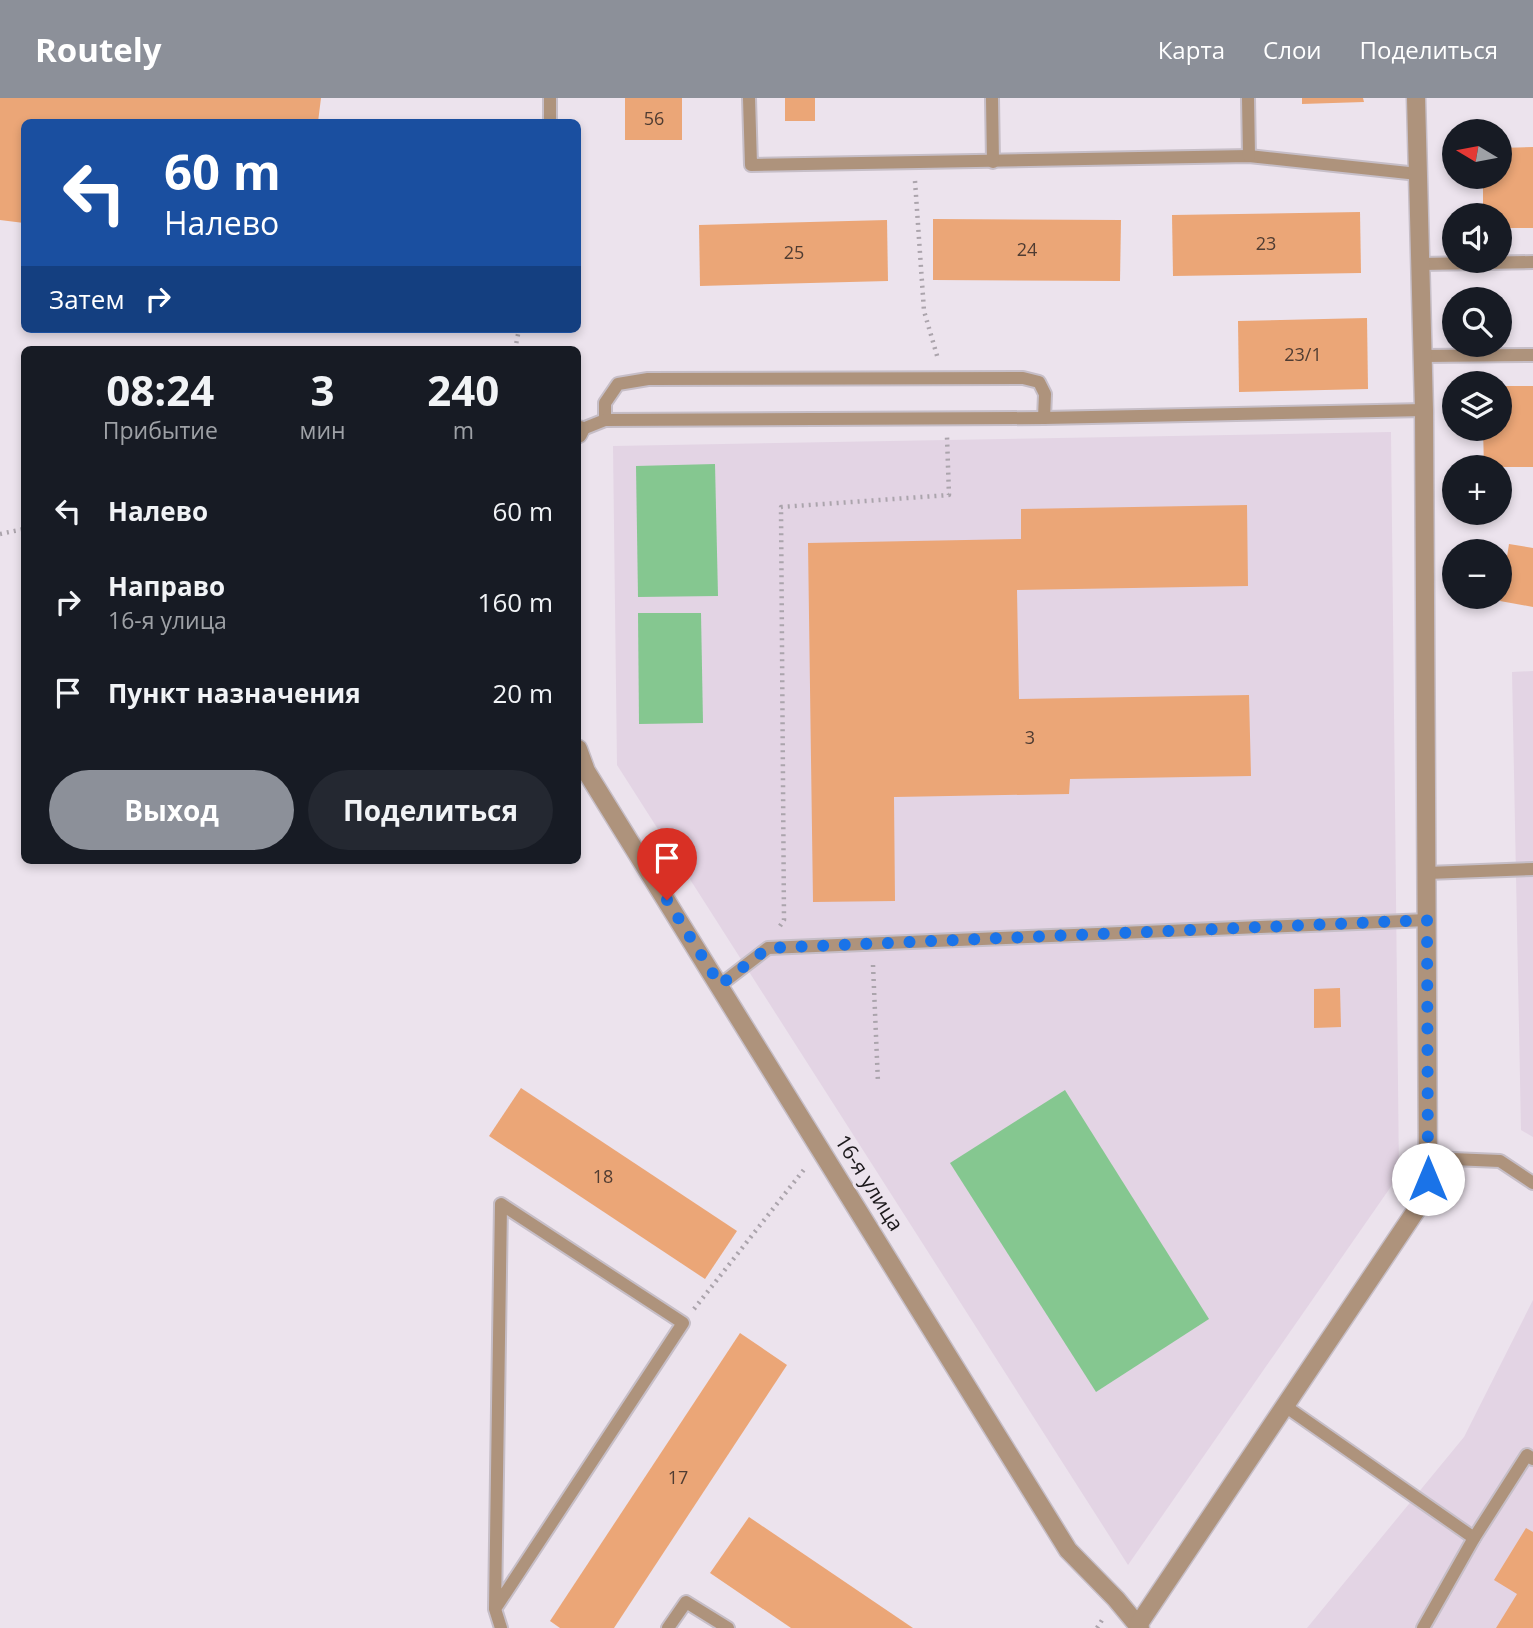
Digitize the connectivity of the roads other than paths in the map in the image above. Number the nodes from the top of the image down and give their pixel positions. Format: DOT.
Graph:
graph roads {
  1 [pos="550,98"];
  2 [pos="749,98"];
  3 [pos="992,98"];
  4 [pos="1248,98"];
  5 [pos="1416,98"];
  6 [pos="550,119"];
  7 [pos="1249,156"];
  8 [pos="993,162"];
  9 [pos="1418,174"];
  10 [pos="1533,262"];
  11 [pos="1421,264"];
  12 [pos="1533,355"];
  13 [pos="1423,356"];
  14 [pos="1424,410"];
  15 [pos="1044,418"];
  16 [pos="606,420"];
  17 [pos="581,431"];
  18 [pos="581,757"];
  19 [pos="1533,869"];
  20 [pos="1427,873"];
  21 [pos="1427,920"];
  22 [pos="720,985"];
  23 [pos="1428,1158"];
  24 [pos="1533,1183"];
  25 [pos="1285,1406"];
  26 [pos="1531,1453"];
  27 [pos="1474,1538"];
  28 [pos="495,1609"];
  29 [pos="1139,1627"];
  30 [pos="501,1628"];
  31 [pos="668,1628"];
  32 [pos="728,1628"];
  33 [pos="1423,1628"];
  1 -- 6 [label="lane"];
  2 -- 8 [label="lane"];
  3 -- 8 [label="lane"];
  4 -- 7 [label="lane"];
  5 -- 9 [label="street"];
  7 -- 8 [label="lane"];
  7 -- 9 [label="lane"];
  9 -- 11 [label="street"];
  10 -- 11 [label="lane"];
  11 -- 13 [label="street"];
  12 -- 13 [label="lane"];
  13 -- 14 [label="street"];
  14 -- 15 [label="lane"];
  14 -- 20 [label="street"];
  15 -- 16 [label="lane"];
  15 -- 16 [label="lane"];
  16 -- 17 [label="lane"];
  18 -- 22 [label="street, 16-я улица"];
  19 -- 20 [label="lane"];
  20 -- 21 [label="street"];
  21 -- 22 [label="lane"];
  21 -- 23 [label="street"];
  22 -- 29 [label="street, 16-я улица"];
  23 -- 24 [label="lane"];
  23 -- 25 [label="street"];
  25 -- 27 [label="lane"];
  25 -- 29 [label="street"];
  26 -- 27 [label="lane"];
  27 -- 33 [label="lane"];
  28 -- 28 [label="lane"];
  28 -- 30 [label="lane"];
  31 -- 32 [label="lane"];
}
